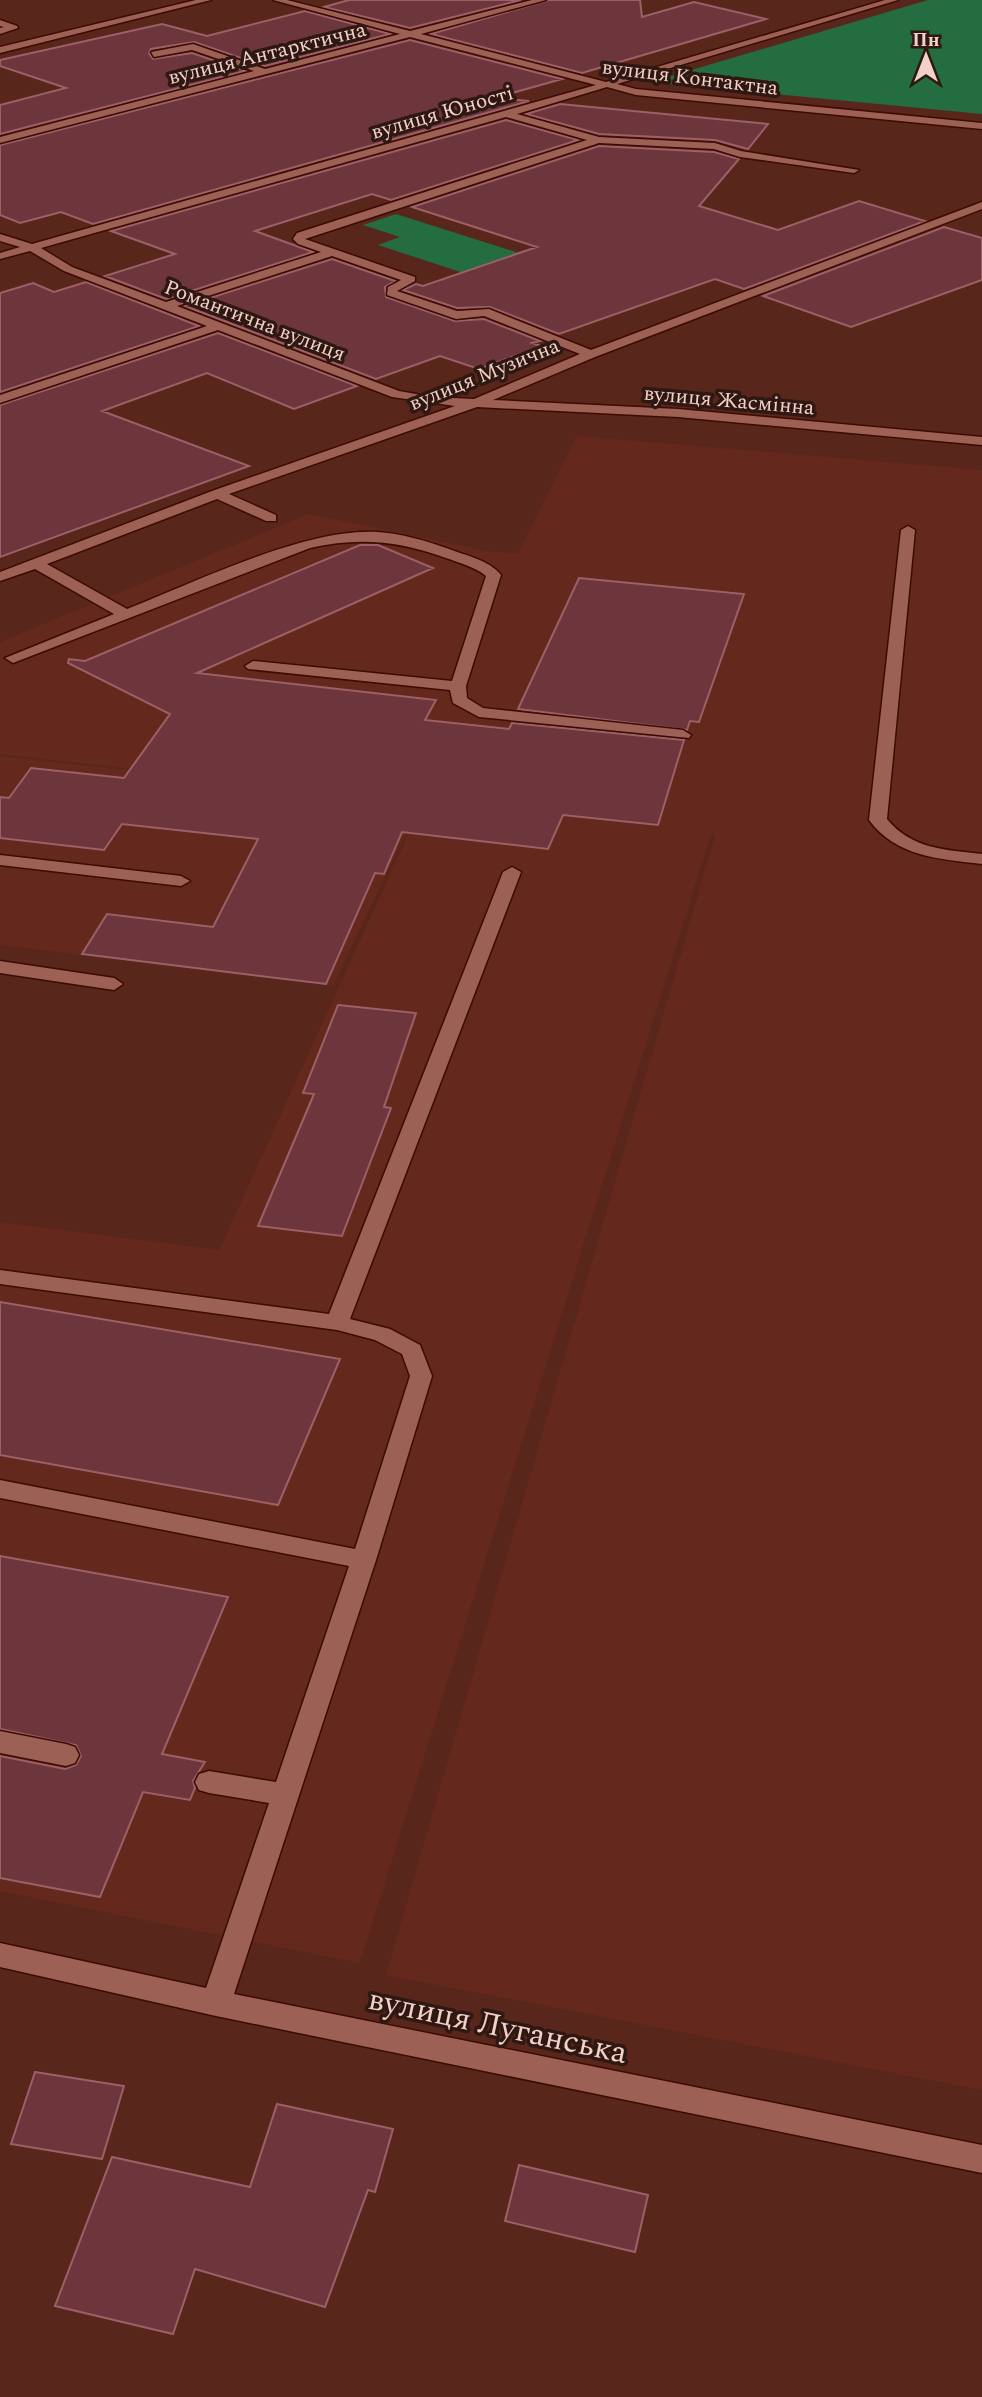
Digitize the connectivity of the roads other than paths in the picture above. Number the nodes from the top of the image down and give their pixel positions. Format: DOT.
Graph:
graph roads {
  1 [pos="207,0"];
  2 [pos="276,0"];
  3 [pos="542,0"];
  4 [pos="894,0"];
  5 [pos="0,23"];
  6 [pos="0,31"];
  7 [pos="411,34"];
  8 [pos="0,50"];
  9 [pos="154,54"];
  10 [pos="265,72"];
  11 [pos="603,85"];
  12 [pos="506,114"];
  13 [pos="0,126"];
  14 [pos="982,126"];
  15 [pos="23,134"];
  16 [pos="0,140"];
  17 [pos="598,140"];
  18 [pos="854,170"];
  19 [pos="982,205"];
  20 [pos="0,237"];
  21 [pos="31,247"];
  22 [pos="332,252"];
  23 [pos="0,256"];
  24 [pos="166,306"];
  25 [pos="216,327"];
  26 [pos="591,354"];
  27 [pos="0,399"];
  28 [pos="473,404"];
  29 [pos="982,440"];
  30 [pos="218,494"];
  31 [pos="271,517"];
  32 [pos="908,530"];
  33 [pos="35,563"];
  34 [pos="0,577"];
  35 [pos="127,614"];
  36 [pos="13,658"];
  37 [pos="253,666"];
  38 [pos="458,686"];
  39 [pos="683,735"];
  40 [pos="982,859"];
  41 [pos="0,860"];
  42 [pos="512,872"];
  43 [pos="181,881"];
  44 [pos="0,967"];
  45 [pos="114,984"];
  46 [pos="0,1277"];
  47 [pos="337,1323"];
  48 [pos="0,1489"];
  49 [pos="364,1560"];
  50 [pos="0,1742"];
  51 [pos="66,1755"];
  52 [pos="209,1782"];
  53 [pos="285,1795"];
  54 [pos="0,1955"];
  55 [pos="216,2003"];
  56 [pos="982,2160"];
  1 -- 8 [label="street"];
  2 -- 7 [label="street, вулиця Контактна"];
  3 -- 7 [label="street, вулиця Антарктична"];
  4 -- 11 [label="street, вулиця Юності"];
  5 -- 6 [label="street"];
  7 -- 10 [label="street, вулиця Антарктична"];
  7 -- 11 [label="street, вулиця Контактна"];
  9 -- 10 [label="street"];
  10 -- 15 [label="street, вулиця Антарктична"];
  11 -- 12 [label="street, вулиця Юності"];
  11 -- 14 [label="street, вулиця Контактна"];
  12 -- 17 [label="street"];
  12 -- 21 [label="street, вулиця Юності"];
  13 -- 15 [label="street"];
  15 -- 16 [label="street, вулиця Антарктична"];
  17 -- 18 [label="street"];
  17 -- 22 [label="street"];
  19 -- 26 [label="street, вулиця Музична"];
  20 -- 21 [label="street, Романтична вулиця"];
  21 -- 23 [label="street, вулиця Юності"];
  21 -- 24 [label="street, Романтична вулиця"];
  22 -- 24 [label="street"];
  22 -- 26 [label="street"];
  24 -- 25 [label="street, Романтична вулиця"];
  25 -- 27 [label="street"];
  25 -- 28 [label="street, Романтична вулиця"];
  26 -- 28 [label="street, вулиця Музична"];
  28 -- 29 [label="street, вулиця Жасмінна"];
  28 -- 30 [label="street, вулиця Музична"];
  30 -- 31 [label="street"];
  30 -- 33 [label="street, вулиця Музична"];
  32 -- 40 [label="street"];
  33 -- 34 [label="street, вулиця Музична"];
  33 -- 35 [label="street"];
  35 -- 36 [label="street"];
  35 -- 38 [label="street"];
  37 -- 38 [label="street"];
  38 -- 39 [label="street"];
  41 -- 43 [label="street"];
  42 -- 47 [label="street"];
  44 -- 45 [label="street"];
  46 -- 47 [label="street"];
  47 -- 49 [label="street"];
  48 -- 49 [label="street"];
  49 -- 53 [label="street"];
  50 -- 51 [label="street"];
  52 -- 53 [label="street"];
  53 -- 55 [label="street"];
  54 -- 55 [label="street, вулиця Луганська"];
  55 -- 56 [label="street, вулиця Луганська"];
}
